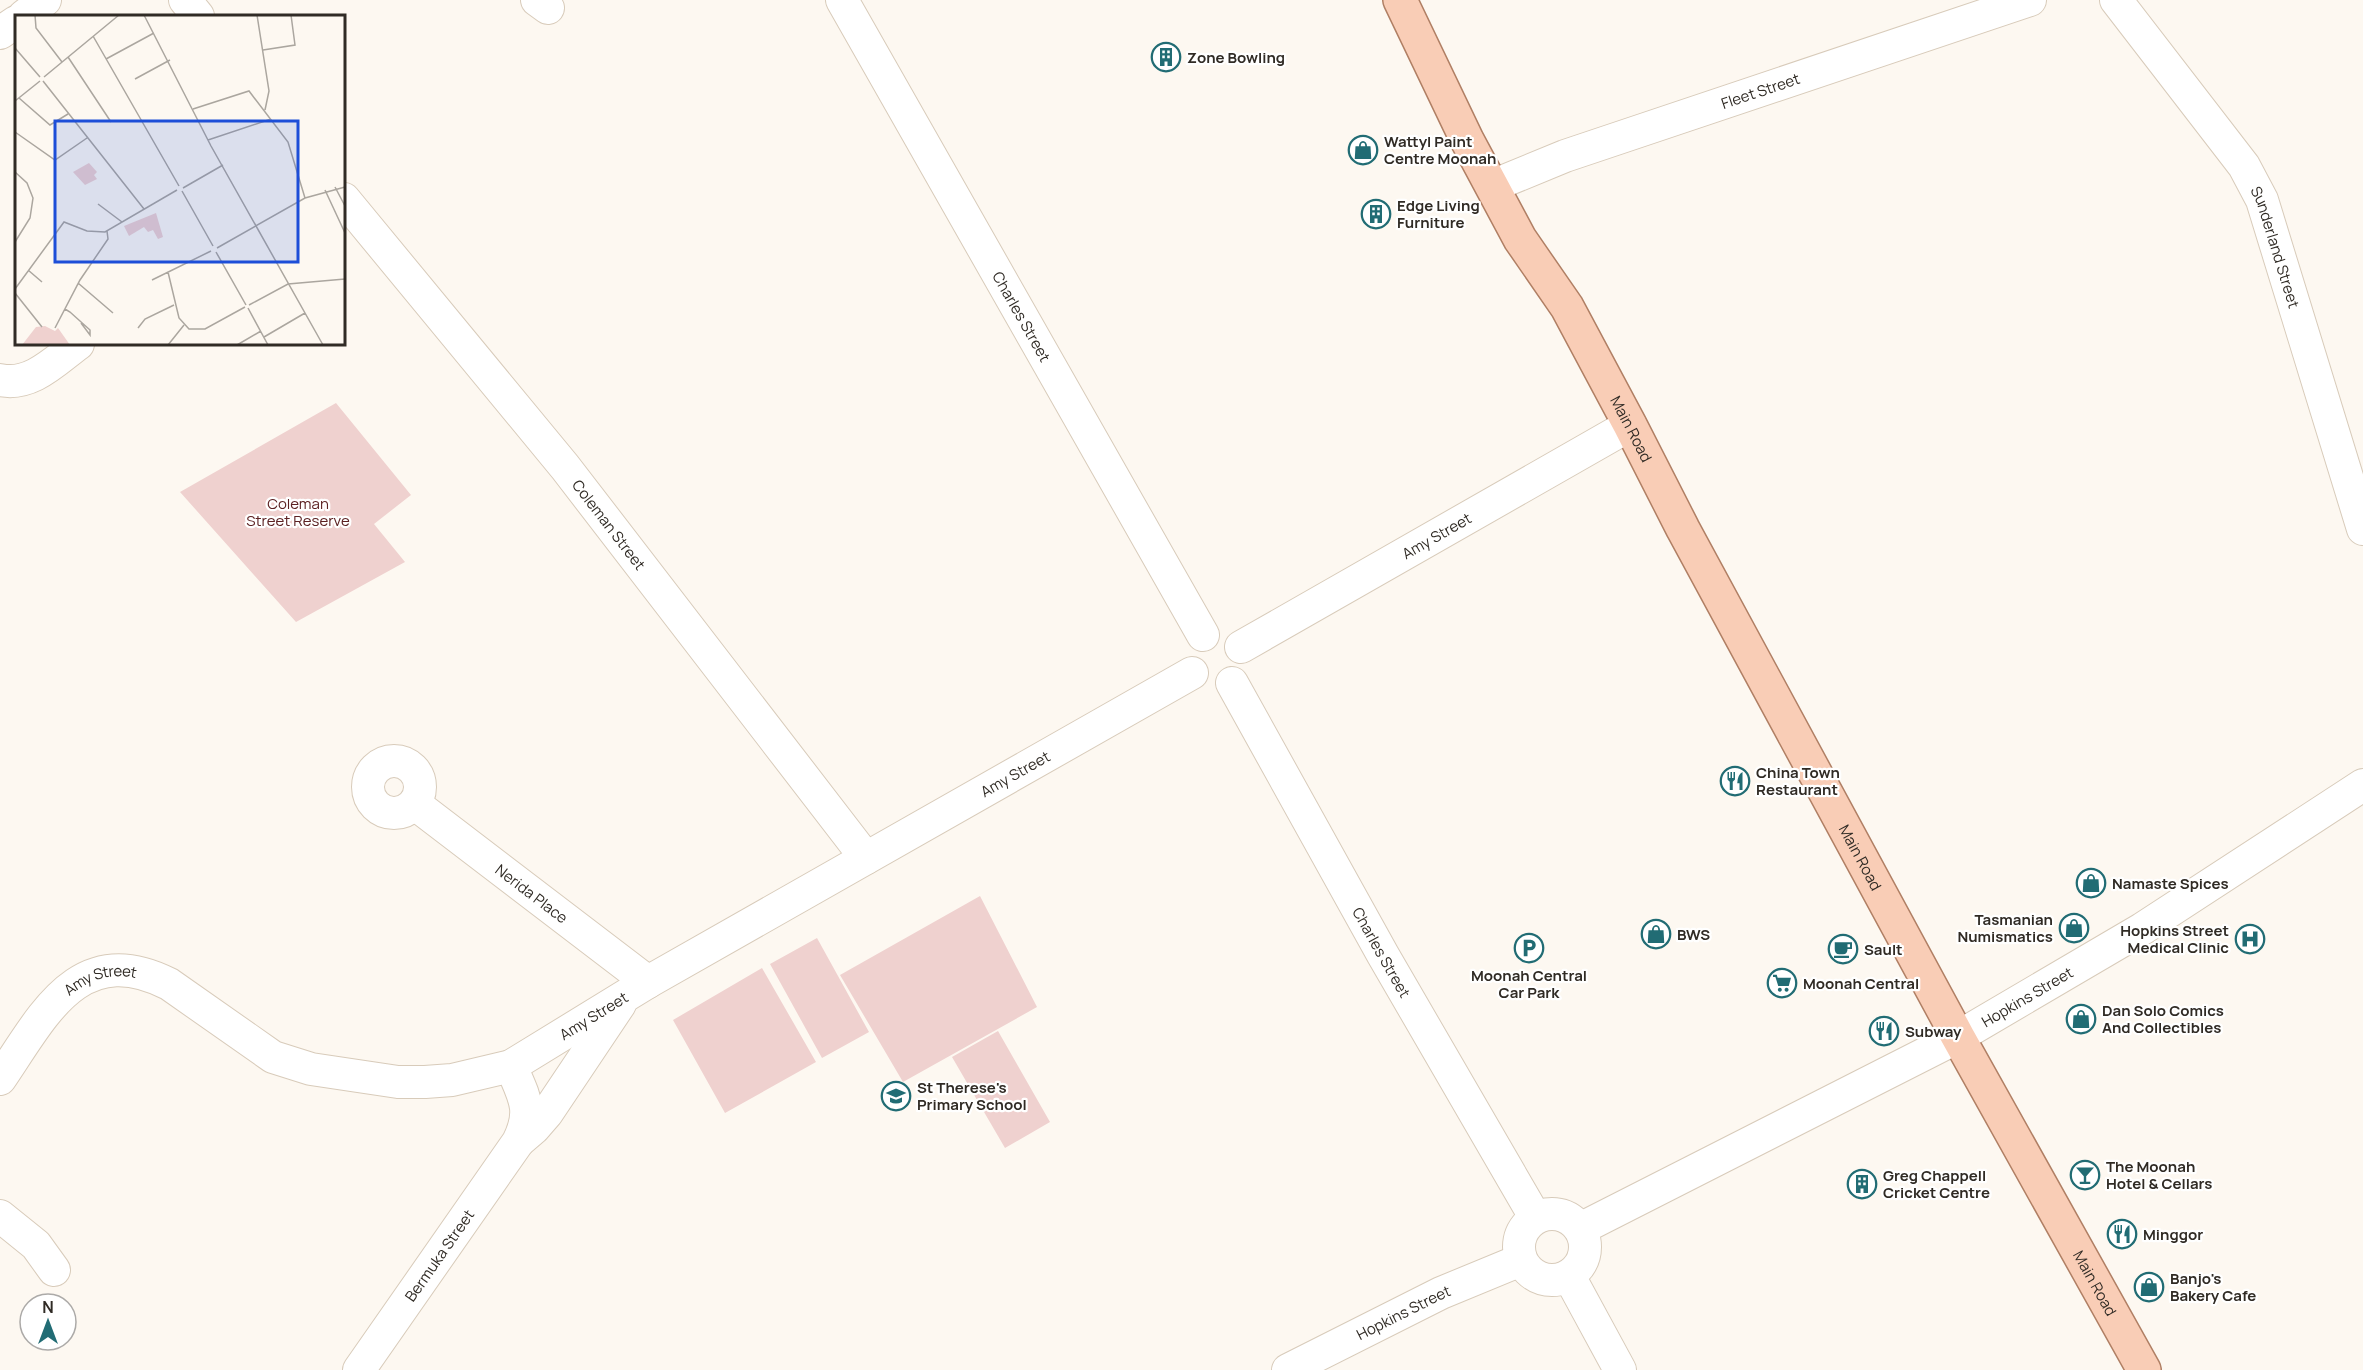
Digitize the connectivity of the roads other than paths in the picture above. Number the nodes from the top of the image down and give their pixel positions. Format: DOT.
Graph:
graph roads {
  1 [pos="45,0"];
  2 [pos="185,0"];
  3 [pos="842,0"];
  4 [pos="1400,0"];
  5 [pos="1423,0"];
  6 [pos="2030,0"];
  7 [pos="2116,0"];
  8 [pos="25,15"];
  9 [pos="197,15"];
  10 [pos="15,23"];
  11 [pos="0,33"];
  12 [pos="1502,181"];
  13 [pos="345,200"];
  14 [pos="77,345"];
  15 [pos="0,380"];
  16 [pos="1630,425"];
  17 [pos="2363,529"];
  18 [pos="1203,634"];
  19 [pos="1241,647"];
  20 [pos="1192,673"];
  21 [pos="1232,683"];
  22 [pos="2363,785"];
  23 [pos="415,804"];
  24 [pos="866,858"];
  25 [pos="637,989"];
  26 [pos="1958,1037"];
  27 [pos="511,1066"];
  28 [pos="0,1079"];
  29 [pos="518,1142"];
  30 [pos="0,1216"];
  31 [pos="1535,1218"];
  32 [pos="1580,1229"];
  33 [pos="1521,1260"];
  34 [pos="54,1270"];
  35 [pos="1569,1276"];
  36 [pos="359,1370"];
  37 [pos="1288,1370"];
  38 [pos="1620,1370"];
  39 [pos="2144,1370"];
  1 -- 8 [label="street"];
  2 -- 9 [label="street"];
  3 -- 18 [label="street, Charles Street"];
  4 -- 12 [label="main road, Main Road"];
  5 -- 12 [label="main road, Main Road"];
  6 -- 12 [label="street, Fleet Street"];
  7 -- 17 [label="street, Sunderland Street"];
  10 -- 11 [label="street"];
  12 -- 16 [label="main road, Main Road"];
  13 -- 24 [label="street, Coleman Street"];
  14 -- 15 [label="street"];
  16 -- 19 [label="street, Amy Street"];
  16 -- 26 [label="main road, Main Road"];
  18 -- 19 [label="street"];
  18 -- 20 [label="street"];
  19 -- 21 [label="street"];
  20 -- 21 [label="street"];
  20 -- 24 [label="street, Amy Street"];
  21 -- 31 [label="street, Charles Street"];
  22 -- 26 [label="street, Hopkins Street"];
  23 -- 25 [label="street, Nerida Place"];
  24 -- 25 [label="street, Amy Street"];
  25 -- 27 [label="street, Amy Street"];
  25 -- 29 [label="street, Bermuka Street"];
  26 -- 32 [label="street, Hopkins Street"];
  26 -- 39 [label="main road, Main Road"];
  27 -- 28 [label="street, Amy Street"];
  27 -- 29 [label="street, Bermuka Street"];
  29 -- 36 [label="street, Bermuka Street"];
  30 -- 34 [label="street"];
  31 -- 32 [label="street"];
  31 -- 33 [label="street"];
  32 -- 35 [label="street"];
  33 -- 35 [label="street"];
  33 -- 37 [label="street, Hopkins Street"];
  35 -- 38 [label="street"];
}
